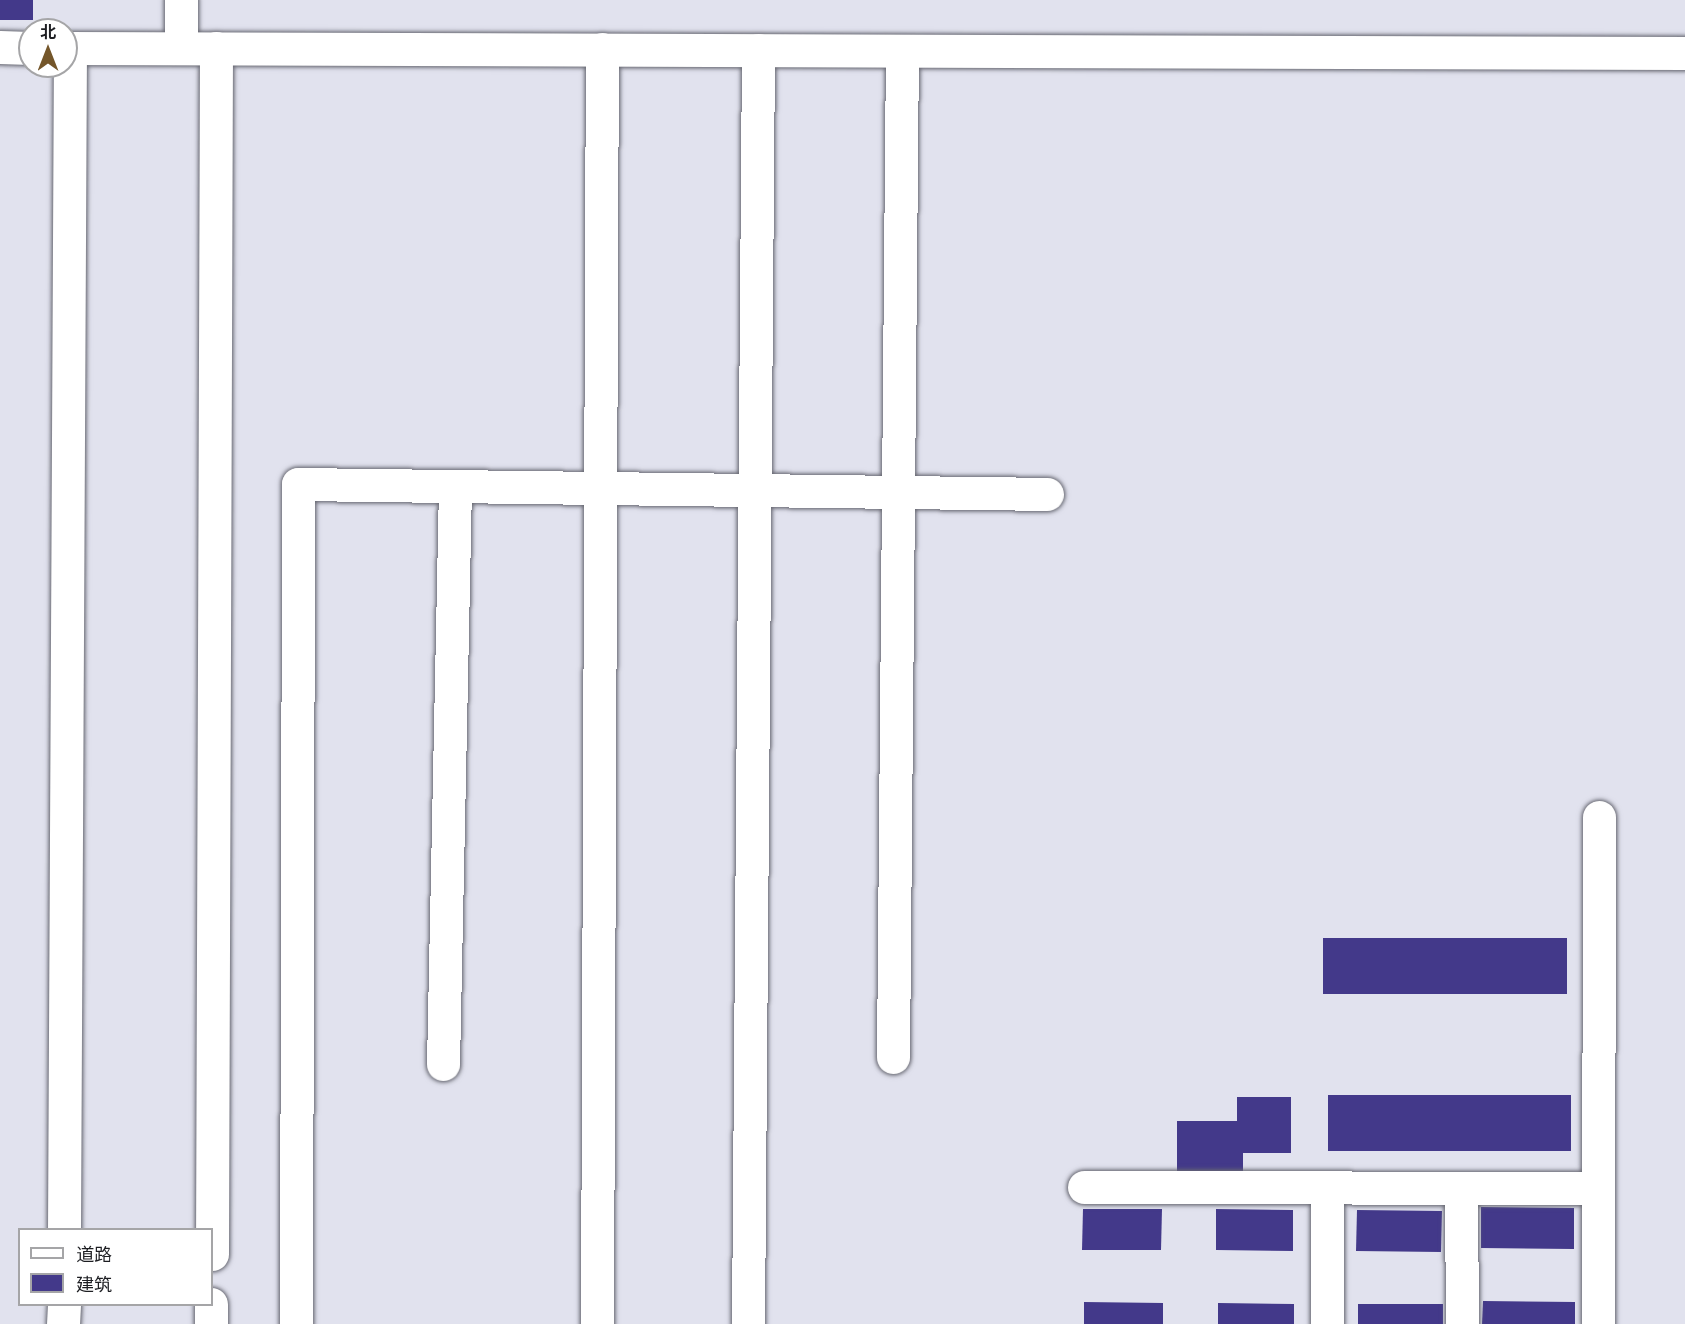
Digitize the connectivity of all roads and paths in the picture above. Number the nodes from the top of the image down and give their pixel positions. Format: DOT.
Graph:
graph roads {
  1 [pos="181,0"];
  2 [pos="0,47"];
  3 [pos="18,48"];
  4 [pos="78,48"];
  5 [pos="181,48"];
  6 [pos="216,48"];
  7 [pos="602,49"];
  8 [pos="759,50"];
  9 [pos="902,51"];
  10 [pos="1685,53"];
  11 [pos="68,78"];
  12 [pos="455,486"];
  13 [pos="600,488"];
  14 [pos="755,490"];
  15 [pos="898,492"];
  16 [pos="1047,494"];
  17 [pos="1599,817"];
  18 [pos="893,1057"];
  19 [pos="442,1064"];
  20 [pos="1084,1186"];
  21 [pos="1327,1188"];
  22 [pos="1461,1188"];
  23 [pos="1598,1188"];
  24 [pos="64,1228"];
  25 [pos="212,1228"];
  26 [pos="63,1306"];
  27 [pos="211,1306"];
  28 [pos="63,1324"];
  29 [pos="211,1324"];
  30 [pos="296,1324"];
  31 [pos="597,1324"];
  32 [pos="748,1324"];
  33 [pos="1327,1324"];
  34 [pos="1462,1324"];
  35 [pos="1598,1324"];
  1 -- 5 [label="street"];
  2 -- 3 [label="street"];
  4 -- 5 [label="street"];
  5 -- 6 [label="street"];
  6 -- 7 [label="street"];
  6 -- 25 [label="street"];
  7 -- 8 [label="street"];
  7 -- 13 [label="street"];
  8 -- 9 [label="street"];
  8 -- 14 [label="street"];
  9 -- 10 [label="street"];
  9 -- 15 [label="street"];
  11 -- 24 [label="street"];
  12 -- 13 [label="street"];
  12 -- 19 [label="street"];
  12 -- 30 [label="street"];
  13 -- 14 [label="street"];
  13 -- 31 [label="street"];
  14 -- 15 [label="street"];
  14 -- 32 [label="street"];
  15 -- 16 [label="street"];
  15 -- 18 [label="street"];
  17 -- 23 [label="street"];
  20 -- 21 [label="street"];
  21 -- 22 [label="street"];
  21 -- 33 [label="street"];
  22 -- 23 [label="street"];
  22 -- 34 [label="street"];
  23 -- 35 [label="street"];
  26 -- 28 [label="street"];
  27 -- 29 [label="street"];
}
